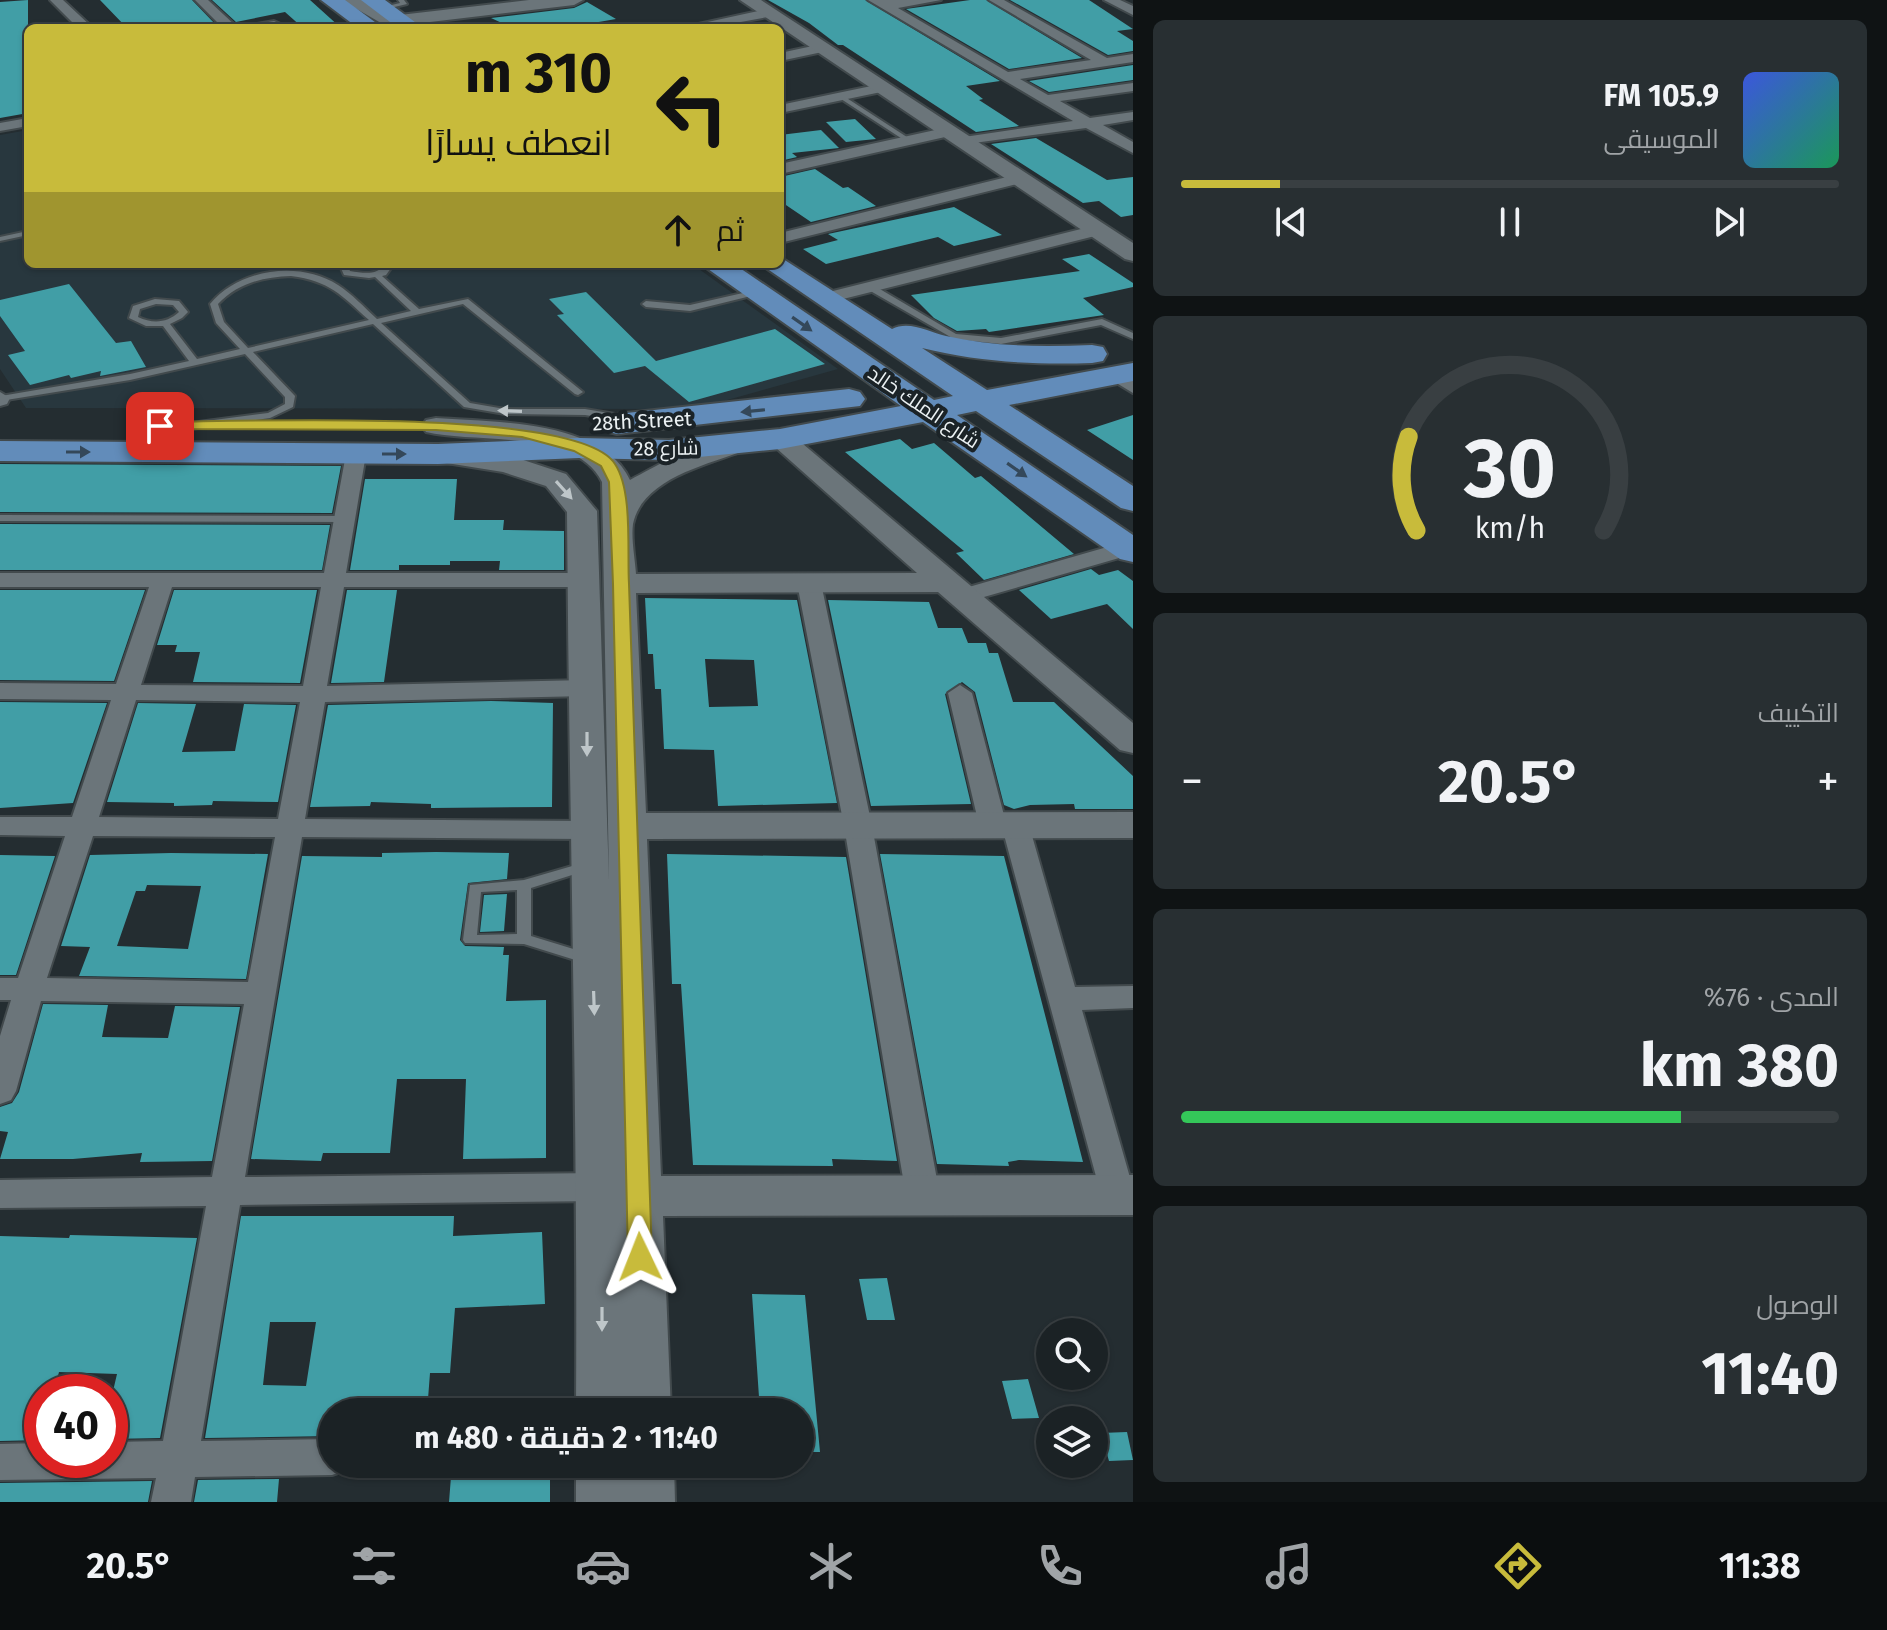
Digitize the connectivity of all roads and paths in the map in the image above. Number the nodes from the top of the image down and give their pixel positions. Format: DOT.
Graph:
graph roads {
  1 [pos="56,0"];
  2 [pos="201,0"];
  3 [pos="331,0"];
  4 [pos="350,0"];
  5 [pos="574,0"];
  6 [pos="749,0"];
  7 [pos="935,0"];
  8 [pos="995,0"];
  9 [pos="1110,0"];
  10 [pos="879,3"];
  11 [pos="393,11"];
  12 [pos="1133,11"];
  13 [pos="768,13"];
  14 [pos="82,24"];
  15 [pos="229,24"];
  16 [pos="366,24"];
  17 [pos="709,24"];
  18 [pos="822,48"];
  19 [pos="784,56"];
  20 [pos="1133,58"];
  21 [pos="1104,62"];
  22 [pos="1006,77"];
  23 [pos="1133,87"];
  24 [pos="881,88"];
  25 [pos="840,96"];
  26 [pos="1047,99"];
  27 [pos="784,108"];
  28 [pos="1133,116"];
  29 [pos="24,123"];
  30 [pos="1088,123"];
  31 [pos="0,127"];
  32 [pos="956,137"];
  33 [pos="909,141"];
  34 [pos="1133,148"];
  35 [pos="784,168"];
  36 [pos="1019,179"];
  37 [pos="1097,230"];
  38 [pos="24,234"];
  39 [pos="784,237"];
  40 [pos="0,239"];
  41 [pos="1133,254"];
  42 [pos="343,268"];
  43 [pos="389,268"];
  44 [pos="721,268"];
  45 [pos="780,268"];
  46 [pos="377,275"];
  47 [pos="870,287"];
  48 [pos="756,292"];
  49 [pos="646,304"];
  50 [pos="836,304"];
  51 [pos="417,312"];
  52 [pos="165,323"];
  53 [pos="374,323"];
  54 [pos="1133,336"];
  55 [pos="1133,346"];
  56 [pos="246,352"];
  57 [pos="845,354"];
  58 [pos="195,363"];
  59 [pos="1115,373"];
  60 [pos="954,381"];
  61 [pos="904,390"];
  62 [pos="578,392"];
  63 [pos="0,399"];
  64 [pos="982,401"];
  65 [pos="811,405"];
  66 [pos="929,412"];
  67 [pos="871,422"];
  68 [pos="642,424"];
  69 [pos="0,425"];
  70 [pos="191,426"];
  71 [pos="970,438"];
  72 [pos="780,439"];
  73 [pos="437,440"];
  74 [pos="733,445"];
  75 [pos="579,448"];
  76 [pos="0,451"];
  77 [pos="356,454"];
  78 [pos="1067,458"];
  79 [pos="1133,501"];
  80 [pos="0,518"];
  81 [pos="346,519"];
  82 [pos="618,524"];
  83 [pos="1131,549"];
  84 [pos="163,579"];
  85 [pos="0,580"];
  86 [pos="335,580"];
  87 [pos="603,582"];
  88 [pos="809,583"];
  89 [pos="954,589"];
  90 [pos="587,688"];
  91 [pos="0,691"];
  92 [pos="127,693"];
  93 [pos="960,693"];
  94 [pos="315,694"];
  95 [pos="1133,742"];
  96 [pos="1004,825"];
  97 [pos="1133,825"];
  98 [pos="0,826"];
  99 [pos="858,826"];
  100 [pos="85,827"];
  101 [pos="291,829"];
  102 [pos="602,840"];
  103 [pos="524,885"];
  104 [pos="524,939"];
  105 [pos="593,960"];
  106 [pos="15,989"];
  107 [pos="258,993"];
  108 [pos="1133,997"];
  109 [pos="1063,999"];
  110 [pos="0,1091"];
  111 [pos="620,1191"];
  112 [pos="228,1192"];
  113 [pos="0,1194"];
  114 [pos="1126,1195"];
  115 [pos="923,1196"];
  116 [pos="603,1398"];
  117 [pos="643,1398"];
  118 [pos="318,1457"];
  119 [pos="0,1462"];
  120 [pos="177,1462"];
  121 [pos="603,1478"];
  122 [pos="647,1478"];
  123 [pos="171,1502"];
  124 [pos="603,1502"];
  125 [pos="648,1502"];
  1 -- 14 [label="street"];
  2 -- 15 [label="street"];
  3 -- 16 [label="main road"];
  4 -- 11 [label="street"];
  5 -- 11 [label="street"];
  6 -- 13 [label="street"];
  7 -- 10 [label="street"];
  8 -- 21 [label="street"];
  9 -- 12 [label="street"];
  10 -- 22 [label="street"];
  13 -- 17 [label="street"];
  13 -- 18 [label="street"];
  18 -- 19 [label="street"];
  18 -- 24 [label="street"];
  20 -- 21 [label="street"];
  21 -- 22 [label="street"];
  22 -- 26 [label="street"];
  23 -- 26 [label="street"];
  24 -- 25 [label="street"];
  24 -- 32 [label="street"];
  25 -- 27 [label="street"];
  25 -- 33 [label="lane"];
  26 -- 30 [label="street"];
  28 -- 30 [label="street"];
  29 -- 31 [label="street"];
  30 -- 32 [label="street"];
  30 -- 34 [label="street"];
  32 -- 33 [label="street"];
  32 -- 36 [label="street"];
  33 -- 35 [label="street"];
  36 -- 37 [label="street"];
  36 -- 39 [label="street"];
  37 -- 41 [label="street"];
  37 -- 47 [label="street"];
  38 -- 40 [label="lane"];
  42 -- 46 [label="lane"];
  43 -- 46 [label="lane"];
  44 -- 48 [label="main road, شارع الملك خالد"];
  45 -- 50 [label="main road, شارع الملك خالد"];
  46 -- 51 [label="lane"];
  47 -- 50 [label="street"];
  47 -- 54 [label="lane"];
  48 -- 49 [label="lane"];
  48 -- 57 [label="main road, شارع الملك خالد, one-way"];
  50 -- 59 [label="main road"];
  50 -- 60 [label="main road, شارع الملك خالد"];
  51 -- 53 [label="lane"];
  51 -- 62 [label="lane"];
  52 -- 52 [label="lane"];
  52 -- 58 [label="lane"];
  53 -- 56 [label="lane"];
  53 -- 56 [label="lane"];
  68 -- 53 [label="lane, one-way"];
  55 -- 59 [label="main road, 28th Street"];
  56 -- 58 [label="lane"];
  56 -- 70 [label="lane"];
  57 -- 61 [label="main road, شارع الملك خالد"];
  57 -- 65 [label="main road"];
  58 -- 63 [label="lane"];
  59 -- 60 [label="main road, 28th Street"];
  59 -- 64 [label="main road, شارع 28"];
  59 -- 78 [label="main road"];
  60 -- 61 [label="main road, 28th Street"];
  60 -- 64 [label="main road, شارع الملك خالد"];
  61 -- 65 [label="main road, 28th Street"];
  61 -- 66 [label="main road, شارع الملك خالد"];
  64 -- 66 [label="main road, شارع 28"];
  64 -- 78 [label="main road, شارع الملك خالد"];
  65 -- 68 [label="main road, 28th Street, one-way"];
  66 -- 67 [label="main road, شارع 28"];
  66 -- 71 [label="main road, شارع الملك خالد"];
  67 -- 71 [label="main road"];
  67 -- 72 [label="main road, شارع 28"];
  68 -- 73 [label="main road, 28th Street"];
  69 -- 70 [label="main road, 28th Street"];
  70 -- 73 [label="main road, 28th Street"];
  71 -- 83 [label="main road, شارع الملك خالد, one-way"];
  72 -- 74 [label="main road, شارع 28"];
  72 -- 89 [label="street"];
  73 -- 75 [label="main road, شارع 28"];
  77 -- 73 [label="main road, شارع 28, one-way"];
  73 -- 87 [label="street, one-way"];
  74 -- 75 [label="main road, شارع 28"];
  74 -- 82 [label="street"];
  75 -- 82 [label="street"];
  76 -- 77 [label="main road, شارع 28, one-way"];
  77 -- 81 [label="street"];
  78 -- 79 [label="main road, شارع الملك خالد"];
  80 -- 81 [label="lane"];
  81 -- 86 [label="street"];
  82 -- 87 [label="street"];
  83 -- 89 [label="street"];
  84 -- 85 [label="street"];
  84 -- 86 [label="street"];
  84 -- 92 [label="street"];
  86 -- 87 [label="street"];
  86 -- 94 [label="street"];
  87 -- 88 [label="street"];
  87 -- 90 [label="street"];
  87 -- 102 [label="street"];
  88 -- 89 [label="street"];
  88 -- 99 [label="street"];
  89 -- 95 [label="street"];
  90 -- 94 [label="street"];
  90 -- 102 [label="street, one-way"];
  91 -- 92 [label="street"];
  92 -- 94 [label="street"];
  92 -- 100 [label="street"];
  93 -- 96 [label="street"];
  94 -- 101 [label="street"];
  96 -- 97 [label="street"];
  96 -- 99 [label="street"];
  96 -- 109 [label="street"];
  98 -- 100 [label="street"];
  99 -- 102 [label="street"];
  99 -- 115 [label="street"];
  100 -- 101 [label="street"];
  100 -- 106 [label="street"];
  101 -- 102 [label="street"];
  101 -- 107 [label="street"];
  102 -- 103 [label="lane"];
  102 -- 105 [label="street"];
  102 -- 111 [label="street"];
  103 -- 104 [label="lane"];
  103 -- 104 [label="lane"];
  104 -- 105 [label="lane"];
  105 -- 111 [label="street, one-way"];
  106 -- 107 [label="street"];
  106 -- 110 [label="street"];
  107 -- 112 [label="street"];
  108 -- 109 [label="street"];
  109 -- 114 [label="street"];
  111 -- 112 [label="street"];
  111 -- 115 [label="street"];
  111 -- 116 [label="street, one-way"];
  111 -- 117 [label="street"];
  112 -- 113 [label="street"];
  112 -- 120 [label="street"];
  114 -- 115 [label="street"];
  118 -- 120 [label="street"];
  119 -- 120 [label="street"];
  120 -- 123 [label="street"];
  121 -- 124 [label="street"];
  122 -- 125 [label="street"];
}
